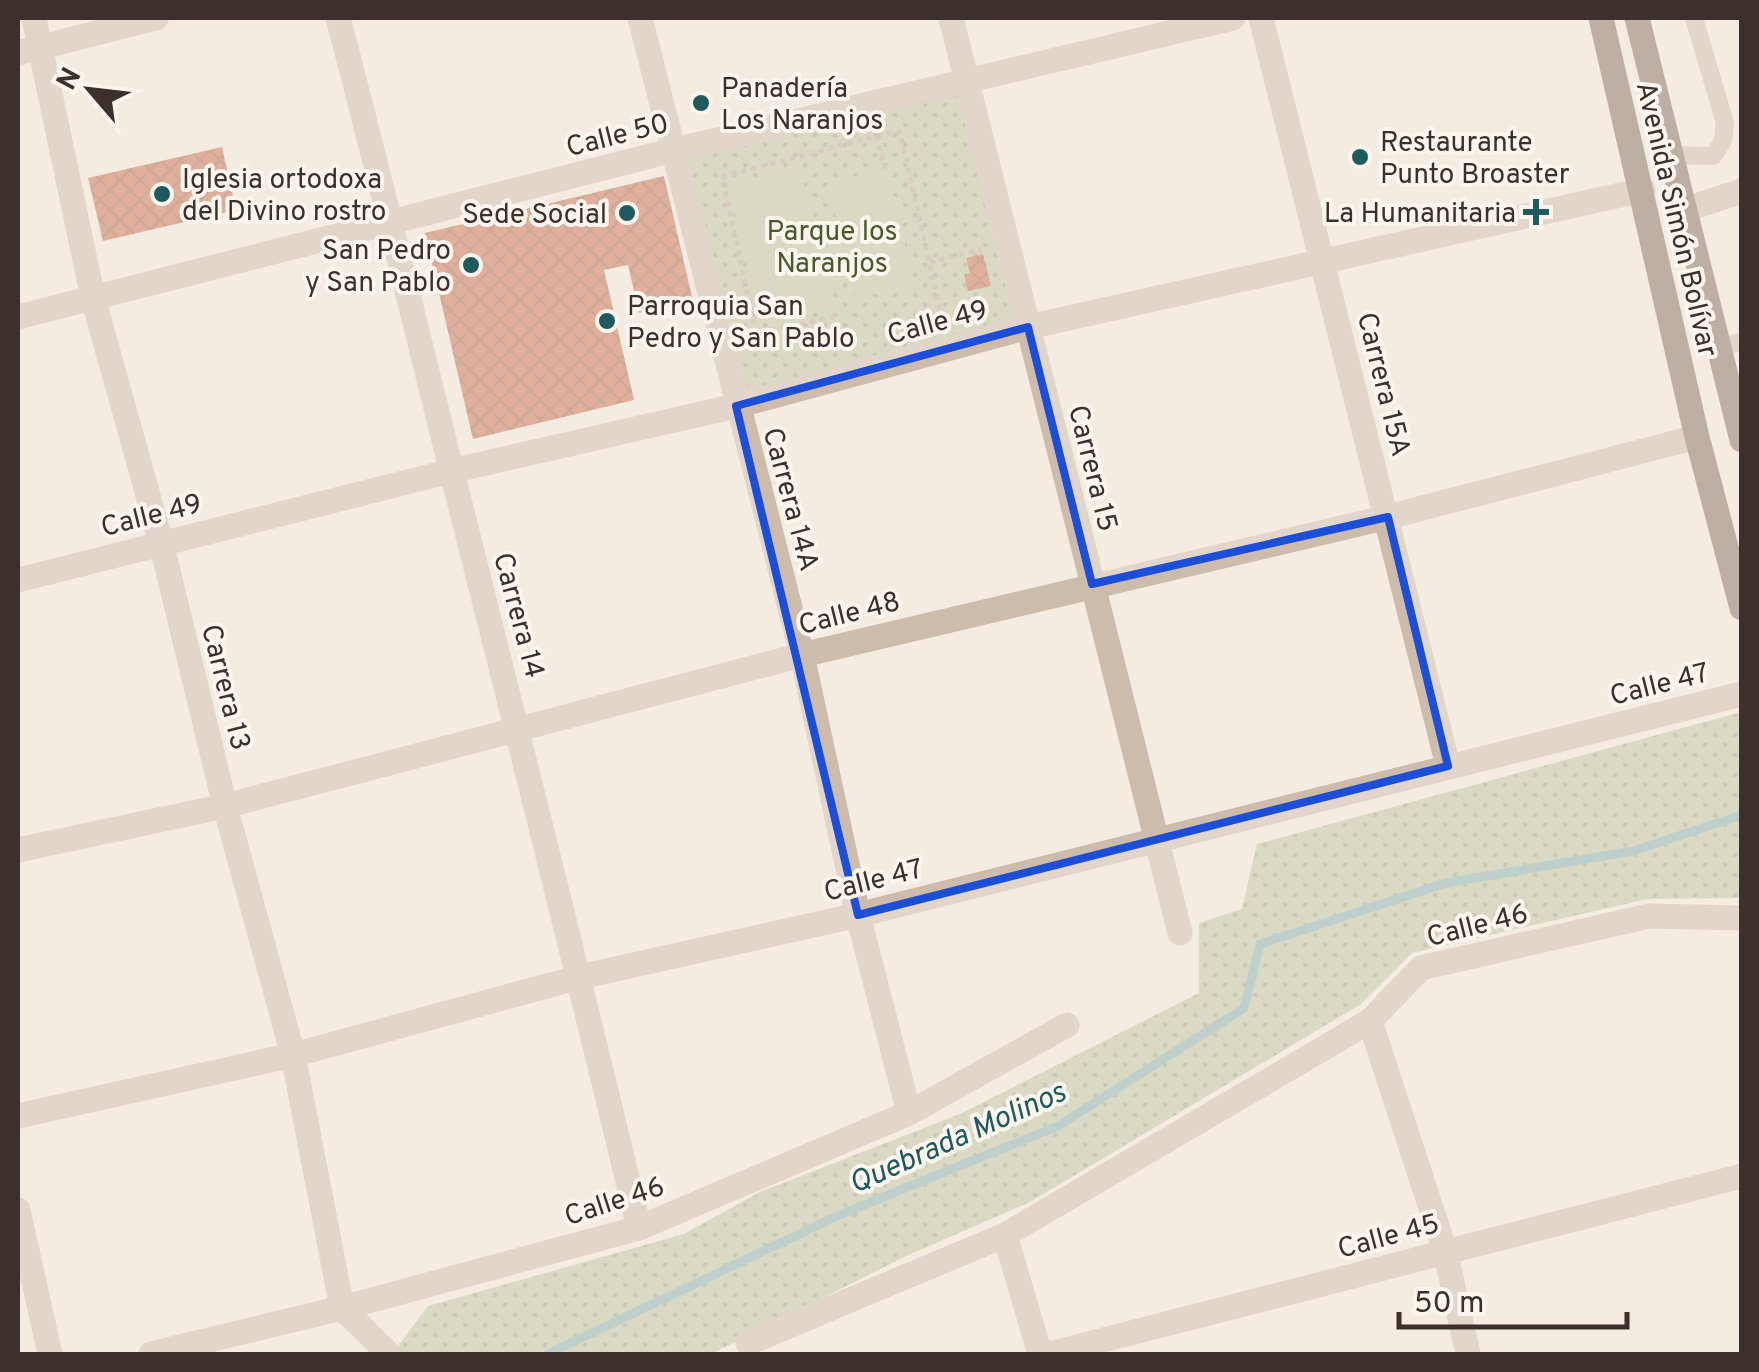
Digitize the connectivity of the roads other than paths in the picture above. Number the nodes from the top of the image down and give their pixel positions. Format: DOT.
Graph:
graph roads {
  1 [pos="34,18"];
  2 [pos="156,18"];
  3 [pos="338,18"];
  4 [pos="640,18"];
  5 [pos="952,18"];
  6 [pos="1233,18"];
  7 [pos="1260,18"];
  8 [pos="1601,18"];
  9 [pos="1637,18"];
  10 [pos="1694,18"];
  11 [pos="30,50"];
  12 [pos="966,80"];
  13 [pos="674,150"];
  14 [pos="1669,154"];
  15 [pos="1643,190"];
  16 [pos="1742,192"];
  17 [pos="1684,210"];
  18 [pos="392,222"];
  19 [pos="1324,261"];
  20 [pos="93,298"];
  21 [pos="18,317"];
  22 [pos="1028,327"];
  23 [pos="1730,344"];
  24 [pos="736,406"];
  25 [pos="1696,437"];
  26 [pos="1742,440"];
  27 [pos="452,471"];
  28 [pos="1388,517"];
  29 [pos="161,542"];
  30 [pos="18,580"];
  31 [pos="1092,584"];
  32 [pos="1742,608"];
  33 [pos="802,655"];
  34 [pos="1742,694"];
  35 [pos="519,730"];
  36 [pos="1448,766"];
  37 [pos="225,806"];
  38 [pos="1157,840"];
  39 [pos="18,850"];
  40 [pos="858,914"];
  41 [pos="1742,918"];
  42 [pos="1180,933"];
  43 [pos="580,977"];
  44 [pos="1370,1021"];
  45 [pos="1067,1025"];
  46 [pos="293,1055"];
  47 [pos="909,1113"];
  48 [pos="18,1116"];
  49 [pos="1742,1176"];
  50 [pos="18,1210"];
  51 [pos="639,1228"];
  52 [pos="1005,1235"];
  53 [pos="1445,1252"];
  54 [pos="342,1308"];
  55 [pos="748,1343"];
  56 [pos="50,1354"];
  57 [pos="152,1354"];
  58 [pos="388,1354"];
  59 [pos="1040,1354"];
  60 [pos="1049,1354"];
  61 [pos="1468,1354"];
  1 -- 11 [label="street, Carrera 13"];
  2 -- 11 [label="street"];
  3 -- 18 [label="street, Carrera 14"];
  4 -- 13 [label="street, Carrera 14A"];
  5 -- 12 [label="street, Carrera 15"];
  6 -- 12 [label="street, Calle 50"];
  7 -- 19 [label="street, Carrera 15A"];
  8 -- 15 [label="main road, Avenida Simón Bolívar"];
  9 -- 14 [label="main road, Avenida Simón Bolívar"];
  10 -- 14 [label="lane"];
  11 -- 20 [label="street, Carrera 13"];
  12 -- 13 [label="street, Calle 50"];
  12 -- 22 [label="street, Carrera 15"];
  13 -- 18 [label="street, Calle 50"];
  13 -- 24 [label="street, Carrera 14A"];
  14 -- 17 [label="main road, Avenida Simón Bolívar"];
  15 -- 19 [label="street, Calle 49"];
  15 -- 25 [label="main road, Avenida Simón Bolívar"];
  16 -- 17 [label="street"];
  17 -- 23 [label="main road, Avenida Simón Bolívar"];
  18 -- 20 [label="street, Calle 50"];
  18 -- 27 [label="street, Carrera 14"];
  19 -- 22 [label="street, Calle 49"];
  19 -- 28 [label="street, Carrera 15A"];
  20 -- 21 [label="street, Calle 50"];
  20 -- 29 [label="street, Carrera 13"];
  22 -- 24 [label="street, Calle 49"];
  22 -- 31 [label="street, Carrera 15"];
  23 -- 26 [label="main road, Avenida Simón Bolívar"];
  24 -- 27 [label="street, Calle 49"];
  24 -- 33 [label="street, Carrera 14A"];
  25 -- 28 [label="street, Calle 48"];
  25 -- 32 [label="main road, Avenida Simón Bolívar"];
  27 -- 29 [label="street, Calle 49"];
  27 -- 35 [label="street, Carrera 14"];
  28 -- 31 [label="street, Calle 48"];
  28 -- 36 [label="street, Carrera 15A"];
  29 -- 30 [label="street, Calle 49"];
  29 -- 37 [label="street, Carrera 13"];
  31 -- 33 [label="street, Calle 48"];
  31 -- 38 [label="street, Carrera 15"];
  33 -- 35 [label="street, Calle 48"];
  33 -- 40 [label="street, Carrera 14A"];
  34 -- 36 [label="street, Calle 47"];
  35 -- 37 [label="street, Calle 48"];
  35 -- 43 [label="street, Carrera 14"];
  36 -- 38 [label="street, Calle 47"];
  37 -- 39 [label="street, Calle 48"];
  37 -- 46 [label="street, Carrera 13"];
  38 -- 40 [label="street, Calle 47"];
  38 -- 42 [label="street, Carrera 15"];
  40 -- 43 [label="street, Calle 47"];
  40 -- 47 [label="street, Carrera 14A"];
  41 -- 44 [label="street, Calle 46"];
  43 -- 46 [label="street, Calle 47"];
  43 -- 51 [label="street, Carrera 14"];
  44 -- 52 [label="street, Calle 46"];
  44 -- 53 [label="street"];
  45 -- 47 [label="street, Calle 46"];
  46 -- 48 [label="street, Calle 47"];
  46 -- 54 [label="street, Carrera 13"];
  47 -- 51 [label="street, Calle 46"];
  49 -- 53 [label="street, Calle 45"];
  50 -- 56 [label="street"];
  51 -- 54 [label="street, Calle 46"];
  52 -- 55 [label="street, Calle 46"];
  52 -- 59 [label="street"];
  53 -- 60 [label="street, Calle 45"];
  53 -- 61 [label="street"];
  54 -- 57 [label="street, Calle 46"];
  54 -- 58 [label="street"];
}
